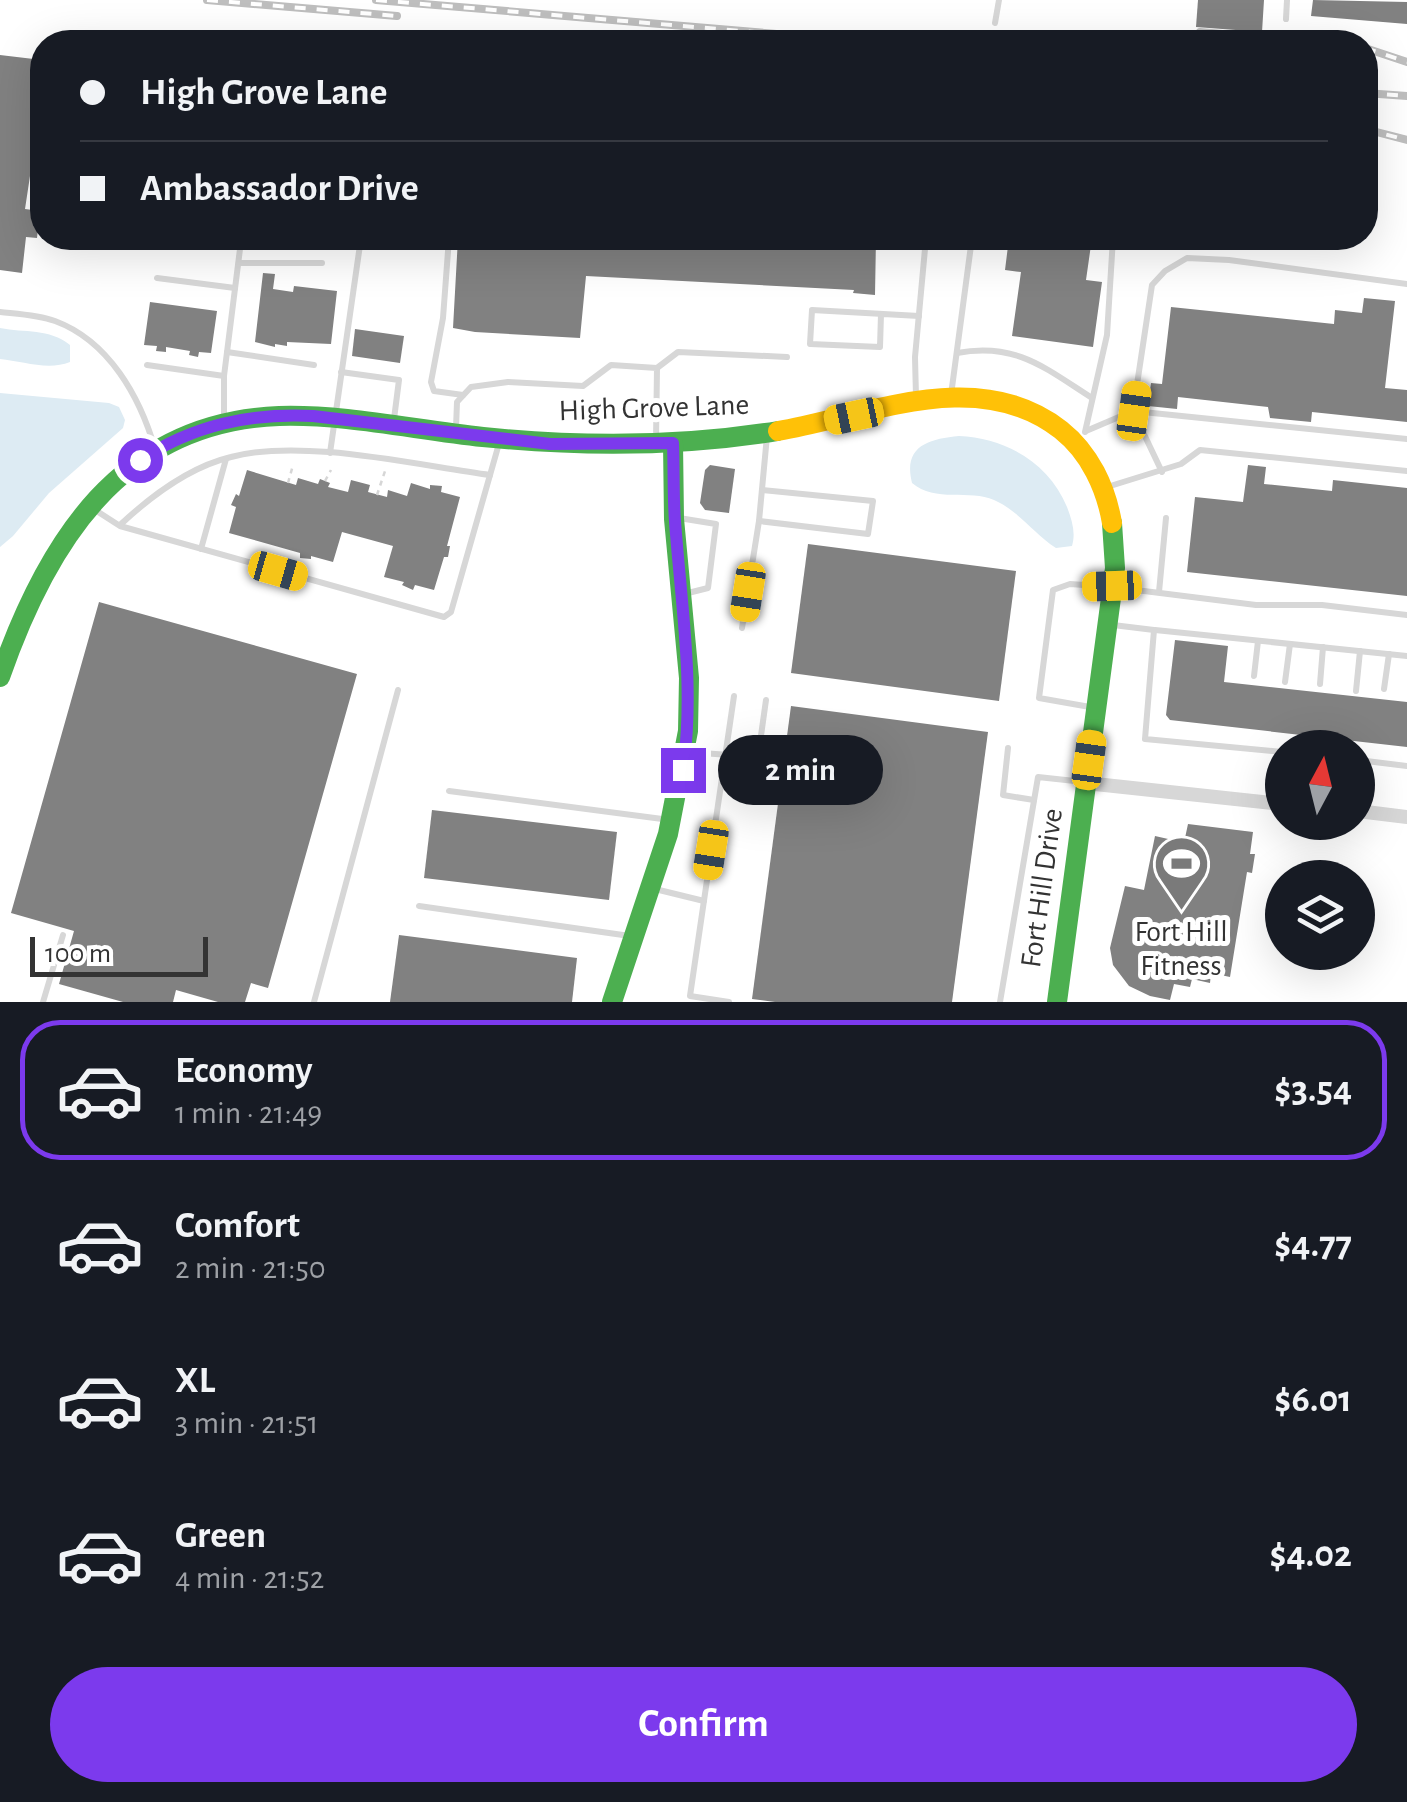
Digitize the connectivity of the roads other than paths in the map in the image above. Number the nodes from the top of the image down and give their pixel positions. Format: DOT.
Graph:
graph roads {
  1 [pos="999,0"];
  2 [pos="1287,0"];
  3 [pos="1286,19"];
  4 [pos="996,23"];
  5 [pos="241,250"];
  6 [pos="359,250"];
  7 [pos="448,250"];
  8 [pos="925,250"];
  9 [pos="970,250"];
  10 [pos="1113,250"];
  11 [pos="239,263"];
  12 [pos="322,263"];
  13 [pos="157,278"];
  14 [pos="1407,284"];
  15 [pos="236,288"];
  16 [pos="0,312"];
  17 [pos="880,314"];
  18 [pos="919,316"];
  19 [pos="227,352"];
  20 [pos="957,353"];
  21 [pos="787,357"];
  22 [pos="148,365"];
  23 [pos="314,365"];
  24 [pos="657,368"];
  25 [pos="341,372"];
  26 [pos="224,376"];
  27 [pos="463,395"];
  28 [pos="951,396"];
  29 [pos="1093,398"];
  30 [pos="916,404"];
  31 [pos="1134,411"];
  32 [pos="334,418"];
  33 [pos="224,422"];
  34 [pos="393,426"];
  35 [pos="767,433"];
  36 [pos="456,434"];
  37 [pos="501,439"];
  38 [pos="1082,439"];
  39 [pos="1407,440"];
  40 [pos="665,443"];
  41 [pos="155,450"];
  42 [pos="330,453"];
  43 [pos="227,458"];
  44 [pos="1407,471"];
  45 [pos="1162,472"];
  46 [pos="490,475"];
  47 [pos="1105,488"];
  48 [pos="762,490"];
  49 [pos="89,506"];
  50 [pos="674,517"];
  51 [pos="1166,518"];
  52 [pos="759,521"];
  53 [pos="120,526"];
  54 [pos="202,549"];
  55 [pos="1112,586"];
  56 [pos="1159,592"];
  57 [pos="682,594"];
  58 [pos="1407,615"];
  59 [pos="1107,624"];
  60 [pos="742,628"];
  61 [pos="1154,630"];
  62 [pos="1258,641"];
  63 [pos="1290,644"];
  64 [pos="1323,647"];
  65 [pos="1360,651"];
  66 [pos="1388,654"];
  67 [pos="1407,656"];
  68 [pos="1254,676"];
  69 [pos="0,677"];
  70 [pos="1285,682"];
  71 [pos="1320,684"];
  72 [pos="1384,689"];
  73 [pos="398,690"];
  74 [pos="1356,691"];
  75 [pos="734,696"];
  76 [pos="766,700"];
  77 [pos="1096,708"];
  78 [pos="1008,748"];
  79 [pos="1265,750"];
  80 [pos="686,752"];
  81 [pos="725,755"];
  82 [pos="1375,762"];
  83 [pos="1407,766"];
  84 [pos="1086,783"];
  85 [pos="449,792"];
  86 [pos="1034,800"];
  87 [pos="1265,802"];
  88 [pos="1375,814"];
  89 [pos="1407,817"];
  90 [pos="671,821"];
  91 [pos="649,888"];
  92 [pos="704,901"];
  93 [pos="419,906"];
  94 [pos="63,935"];
  95 [pos="633,937"];
  96 [pos="44,1002"];
  97 [pos="314,1002"];
  98 [pos="612,1002"];
  99 [pos="729,1002"];
  100 [pos="1000,1002"];
  101 [pos="1057,1002"];
  1 -- 4 [label="lane"];
  2 -- 3 [label="lane"];
  5 -- 11 [label="lane"];
  6 -- 25 [label="lane"];
  7 -- 27 [label="lane"];
  8 -- 18 [label="lane"];
  9 -- 20 [label="lane"];
  10 -- 29 [label="lane"];
  11 -- 12 [label="lane"];
  11 -- 15 [label="lane"];
  13 -- 15 [label="lane"];
  14 -- 31 [label="lane"];
  15 -- 19 [label="lane"];
  16 -- 41 [label="lane"];
  17 -- 17 [label="lane"];
  17 -- 18 [label="lane"];
  18 -- 30 [label="lane"];
  19 -- 23 [label="lane"];
  19 -- 26 [label="lane"];
  20 -- 28 [label="lane"];
  20 -- 29 [label="lane"];
  21 -- 24 [label="lane"];
  22 -- 26 [label="lane"];
  24 -- 27 [label="lane"];
  24 -- 40 [label="lane"];
  25 -- 32 [label="lane"];
  25 -- 34 [label="lane"];
  26 -- 33 [label="lane"];
  27 -- 36 [label="lane"];
  28 -- 30 [label="street, High Grove Lane"];
  28 -- 38 [label="street, High Grove Lane"];
  29 -- 38 [label="lane"];
  30 -- 35 [label="street, High Grove Lane"];
  31 -- 38 [label="lane"];
  31 -- 39 [label="lane"];
  31 -- 45 [label="lane"];
  32 -- 33 [label="street, High Grove Lane"];
  32 -- 34 [label="street, High Grove Lane"];
  32 -- 42 [label="lane"];
  33 -- 41 [label="street, High Grove Lane"];
  34 -- 36 [label="street, High Grove Lane"];
  35 -- 40 [label="street, High Grove Lane"];
  35 -- 48 [label="lane"];
  36 -- 37 [label="street, High Grove Lane"];
  37 -- 40 [label="street, High Grove Lane"];
  37 -- 46 [label="lane"];
  38 -- 47 [label="street, High Grove Lane"];
  40 -- 50 [label="street"];
  41 -- 49 [label="street, High Grove Lane"];
  42 -- 43 [label="lane"];
  42 -- 46 [label="lane"];
  43 -- 53 [label="lane"];
  43 -- 54 [label="lane"];
  44 -- 45 [label="lane"];
  45 -- 47 [label="lane"];
  46 -- 54 [label="lane"];
  47 -- 55 [label="street, High Grove Lane"];
  48 -- 52 [label="lane"];
  48 -- 52 [label="lane"];
  49 -- 53 [label="lane"];
  49 -- 69 [label="street, High Grove Lane"];
  50 -- 57 [label="street"];
  50 -- 57 [label="lane"];
  51 -- 56 [label="lane"];
  52 -- 60 [label="lane"];
  53 -- 54 [label="lane"];
  55 -- 56 [label="lane"];
  55 -- 59 [label="street, High Grove Lane"];
  55 -- 77 [label="lane"];
  56 -- 58 [label="lane"];
  57 -- 80 [label="street"];
  59 -- 61 [label="lane"];
  59 -- 77 [label="street, High Grove Lane"];
  61 -- 62 [label="lane"];
  61 -- 79 [label="lane"];
  62 -- 63 [label="lane"];
  62 -- 68 [label="lane"];
  63 -- 64 [label="lane"];
  63 -- 70 [label="lane"];
  64 -- 65 [label="lane"];
  64 -- 71 [label="lane"];
  65 -- 66 [label="lane"];
  65 -- 74 [label="lane"];
  66 -- 67 [label="lane"];
  66 -- 72 [label="lane"];
  73 -- 97 [label="lane"];
  75 -- 81 [label="lane"];
  76 -- 81 [label="lane"];
  77 -- 84 [label="street, High Grove Lane"];
  78 -- 86 [label="lane"];
  80 -- 81 [label="lane"];
  80 -- 90 [label="street"];
  81 -- 92 [label="lane"];
  82 -- 83 [label="lane"];
  84 -- 86 [label="lane"];
  84 -- 87 [label="street"];
  84 -- 101 [label="street, Fort Hill Drive"];
  85 -- 90 [label="lane"];
  86 -- 100 [label="lane"];
  88 -- 89 [label="street"];
  90 -- 91 [label="street"];
  91 -- 92 [label="lane"];
  91 -- 95 [label="street"];
  92 -- 99 [label="lane"];
  93 -- 95 [label="lane"];
  94 -- 96 [label="lane"];
  95 -- 98 [label="street"];
}
